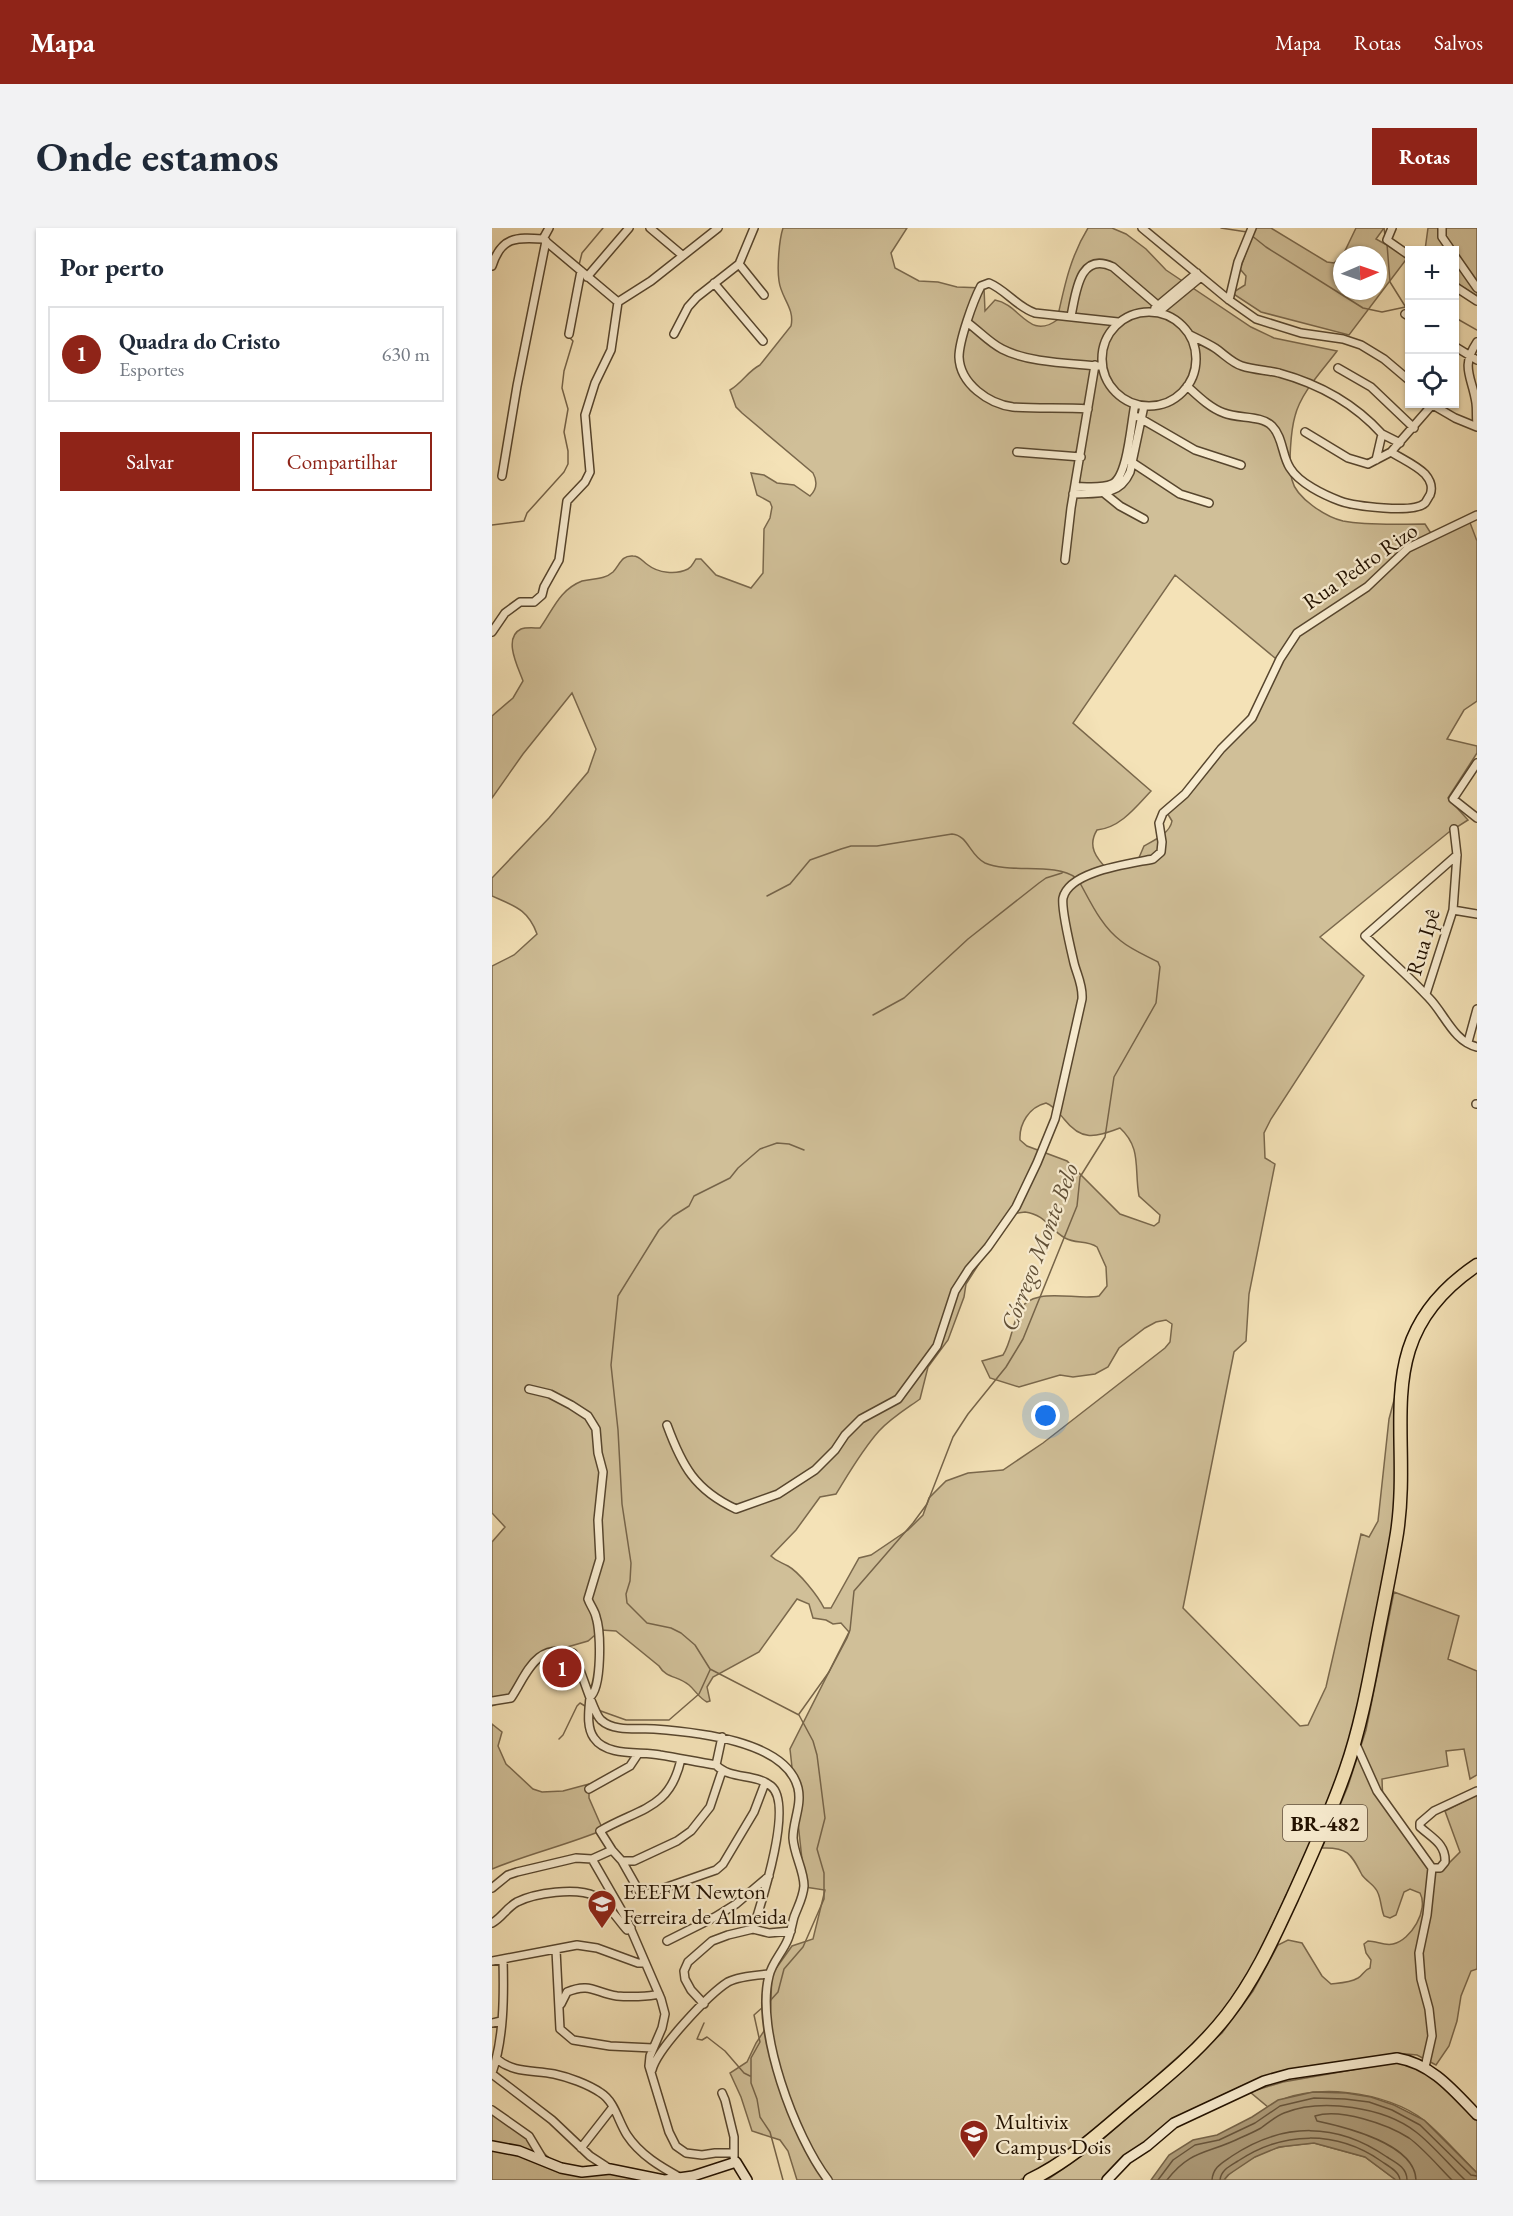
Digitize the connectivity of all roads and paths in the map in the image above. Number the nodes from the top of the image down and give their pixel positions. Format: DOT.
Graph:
graph roads {
  1 [pos="549,228"];
  2 [pos="629,228"];
  3 [pos="650,228"];
  4 [pos="718,228"];
  5 [pos="754,228"];
  6 [pos="1142,228"];
  7 [pos="1392,228"];
  8 [pos="1442,228"];
  9 [pos="1251,232"];
  10 [pos="545,240"];
  11 [pos="1448,246"];
  12 [pos="1405,253"];
  13 [pos="682,255"];
  14 [pos="1459,261"];
  15 [pos="739,264"];
  16 [pos="492,266"];
  17 [pos="581,271"];
  18 [pos="1199,275"];
  19 [pos="587,277"];
  20 [pos="714,283"];
  21 [pos="1477,288"];
  22 [pos="1459,289"];
  23 [pos="764,296"];
  24 [pos="1229,300"];
  25 [pos="1477,301"];
  26 [pos="618,302"];
  27 [pos="1157,309"];
  28 [pos="1071,316"];
  29 [pos="1118,322"];
  30 [pos="968,323"];
  31 [pos="569,334"];
  32 [pos="674,334"];
  33 [pos="1190,335"];
  34 [pos="763,341"];
  35 [pos="1477,342"];
  36 [pos="1459,349"];
  37 [pos="1469,355"];
  38 [pos="1477,360"];
  39 [pos="1098,366"];
  40 [pos="1338,368"];
  41 [pos="1405,377"];
  42 [pos="1187,386"];
  43 [pos="1135,404"];
  44 [pos="1476,404"];
  45 [pos="1144,406"];
  46 [pos="1428,408"];
  47 [pos="1438,408"];
  48 [pos="1088,409"];
  49 [pos="1133,415"];
  50 [pos="1141,417"];
  51 [pos="1477,425"];
  52 [pos="1414,428"];
  53 [pos="1305,432"];
  54 [pos="1382,434"];
  55 [pos="1400,443"];
  56 [pos="1017,452"];
  57 [pos="1390,452"];
  58 [pos="1081,457"];
  59 [pos="1129,460"];
  60 [pos="1376,460"];
  61 [pos="1241,465"];
  62 [pos="502,476"];
  63 [pos="1074,490"];
  64 [pos="1104,493"];
  65 [pos="1209,503"];
  66 [pos="1477,515"];
  67 [pos="1144,519"];
  68 [pos="1065,560"];
  69 [pos="492,632"];
  70 [pos="1477,763"];
  71 [pos="1477,818"];
  72 [pos="1454,829"];
  73 [pos="1457,855"];
  74 [pos="1453,910"];
  75 [pos="1477,914"];
  76 [pos="1426,994"];
  77 [pos="1477,1009"];
  78 [pos="1468,1042"];
  79 [pos="1477,1047"];
  80 [pos="1477,1265"];
  81 [pos="529,1389"];
  82 [pos="667,1425"];
  83 [pos="590,1697"];
  84 [pos="492,1701"];
  85 [pos="722,1737"];
  86 [pos="1354,1741"];
  87 [pos="638,1754"];
  88 [pos="681,1760"];
  89 [pos="716,1765"];
  90 [pos="722,1771"];
  91 [pos="765,1783"];
  92 [pos="589,1788"];
  93 [pos="1477,1791"];
  94 [pos="612,1850"];
  95 [pos="592,1859"];
  96 [pos="622,1861"];
  97 [pos="1432,1868"];
  98 [pos="769,1876"];
  99 [pos="492,1888"];
  100 [pos="492,1923"];
  101 [pos="629,1929"];
  102 [pos="753,1929"];
  103 [pos="791,1931"];
  104 [pos="667,1941"];
  105 [pos="556,1950"];
  106 [pos="503,1959"];
  107 [pos="492,1961"];
  108 [pos="645,1963"];
  109 [pos="769,1974"];
  110 [pos="659,1994"];
  111 [pos="704,2004"];
  112 [pos="560,2010"];
  113 [pos="501,2021"];
  114 [pos="492,2023"];
  115 [pos="653,2048"];
  116 [pos="497,2059"];
  117 [pos="1425,2067"];
  118 [pos="651,2073"];
  119 [pos="492,2074"];
  120 [pos="722,2094"];
  121 [pos="613,2107"];
  122 [pos="492,2110"];
  123 [pos="1477,2115"];
  124 [pos="492,2146"];
  125 [pos="581,2148"];
  126 [pos="734,2158"];
  127 [pos="544,2162"];
  128 [pos="610,2169"];
  129 [pos="681,2178"];
  130 [pos="664,2180"];
  131 [pos="747,2180"];
  132 [pos="828,2180"];
  133 [pos="1030,2180"];
  134 [pos="1107,2180"];
  1 -- 10 [label="street"];
  2 -- 19 [label="street"];
  3 -- 13 [label="street"];
  4 -- 13 [label="street"];
  5 -- 15 [label="street"];
  6 -- 18 [label="street"];
  7 -- 12 [label="street"];
  8 -- 11 [label="street"];
  9 -- 24 [label="street"];
  10 -- 16 [label="street"];
  10 -- 17 [label="street"];
  10 -- 62 [label="street"];
  13 -- 26 [label="street"];
  14 -- 21 [label="street"];
  15 -- 20 [label="street"];
  15 -- 23 [label="street"];
  17 -- 19 [label="street"];
  17 -- 31 [label="street"];
  18 -- 24 [label="street"];
  18 -- 27 [label="street"];
  19 -- 26 [label="street"];
  20 -- 32 [label="street"];
  20 -- 34 [label="street"];
  22 -- 25 [label="street"];
  24 -- 41 [label="street"];
  26 -- 69 [label="street"];
  27 -- 28 [label="street"];
  27 -- 29 [label="street"];
  27 -- 33 [label="street"];
  28 -- 29 [label="street"];
  28 -- 30 [label="street"];
  29 -- 39 [label="street"];
  30 -- 39 [label="street"];
  30 -- 48 [label="street"];
  33 -- 42 [label="street"];
  33 -- 54 [label="street"];
  35 -- 37 [label="street"];
  36 -- 37 [label="street"];
  37 -- 38 [label="street"];
  37 -- 44 [label="street"];
  39 -- 43 [label="street"];
  39 -- 48 [label="street"];
  40 -- 52 [label="street"];
  42 -- 45 [label="street"];
  42 -- 57 [label="street, Rua Pedro Rizo"];
  43 -- 45 [label="street"];
  43 -- 49 [label="street"];
  44 -- 51 [label="street"];
  45 -- 50 [label="street"];
  46 -- 52 [label="street"];
  47 -- 51 [label="street"];
  48 -- 58 [label="street"];
  49 -- 50 [label="street"];
  49 -- 59 [label="street"];
  50 -- 59 [label="street"];
  50 -- 61 [label="street"];
  52 -- 55 [label="street"];
  53 -- 60 [label="street"];
  54 -- 55 [label="street"];
  54 -- 60 [label="street"];
  55 -- 57 [label="street"];
  56 -- 58 [label="street"];
  57 -- 60 [label="street"];
  58 -- 63 [label="street"];
  59 -- 63 [label="street"];
  59 -- 64 [label="street"];
  59 -- 65 [label="street"];
  63 -- 64 [label="street"];
  63 -- 68 [label="street"];
  64 -- 67 [label="street"];
  66 -- 82 [label="street, Rua Pedro Rizo"];
  70 -- 71 [label="street"];
  72 -- 73 [label="street, Rua Ipê"];
  73 -- 74 [label="street, Rua Ipê"];
  73 -- 76 [label="street"];
  74 -- 75 [label="street"];
  74 -- 76 [label="street, Rua Ipê"];
  76 -- 78 [label="street"];
  77 -- 78 [label="street"];
  78 -- 79 [label="street"];
  80 -- 86 [label="highway, BR-482"];
  81 -- 83 [label="street"];
  83 -- 84 [label="street"];
  83 -- 85 [label="street"];
  83 -- 87 [label="street"];
  85 -- 89 [label="street"];
  85 -- 103 [label="street"];
  86 -- 97 [label="street"];
  86 -- 133 [label="highway, BR-482"];
  87 -- 88 [label="street"];
  87 -- 92 [label="street"];
  88 -- 89 [label="street"];
  88 -- 94 [label="street"];
  89 -- 90 [label="street"];
  90 -- 91 [label="street"];
  90 -- 96 [label="street"];
  91 -- 96 [label="street"];
  91 -- 98 [label="street"];
  93 -- 97 [label="street"];
  94 -- 95 [label="street"];
  94 -- 96 [label="street"];
  95 -- 99 [label="street"];
  95 -- 101 [label="street"];
  97 -- 117 [label="street"];
  98 -- 102 [label="street"];
  98 -- 104 [label="street"];
  100 -- 101 [label="street"];
  101 -- 108 [label="street"];
  102 -- 103 [label="street"];
  102 -- 111 [label="street"];
  103 -- 109 [label="street"];
  105 -- 106 [label="street"];
  105 -- 108 [label="street"];
  105 -- 112 [label="street"];
  106 -- 107 [label="street"];
  106 -- 113 [label="street"];
  108 -- 110 [label="street"];
  109 -- 111 [label="street"];
  109 -- 132 [label="street"];
  110 -- 112 [label="street"];
  110 -- 115 [label="street"];
  111 -- 118 [label="street"];
  112 -- 115 [label="street"];
  113 -- 114 [label="street"];
  113 -- 116 [label="street"];
  115 -- 118 [label="street"];
  116 -- 119 [label="street"];
  116 -- 121 [label="street"];
  117 -- 123 [label="street"];
  117 -- 134 [label="street"];
  118 -- 126 [label="street"];
  119 -- 125 [label="street"];
  120 -- 126 [label="street"];
  121 -- 125 [label="street"];
  121 -- 129 [label="street"];
  122 -- 127 [label="street"];
  124 -- 127 [label="street"];
  125 -- 128 [label="street"];
  126 -- 129 [label="street"];
  126 -- 131 [label="street"];
  127 -- 128 [label="street"];
  128 -- 130 [label="street"];
  129 -- 130 [label="street"];
}
